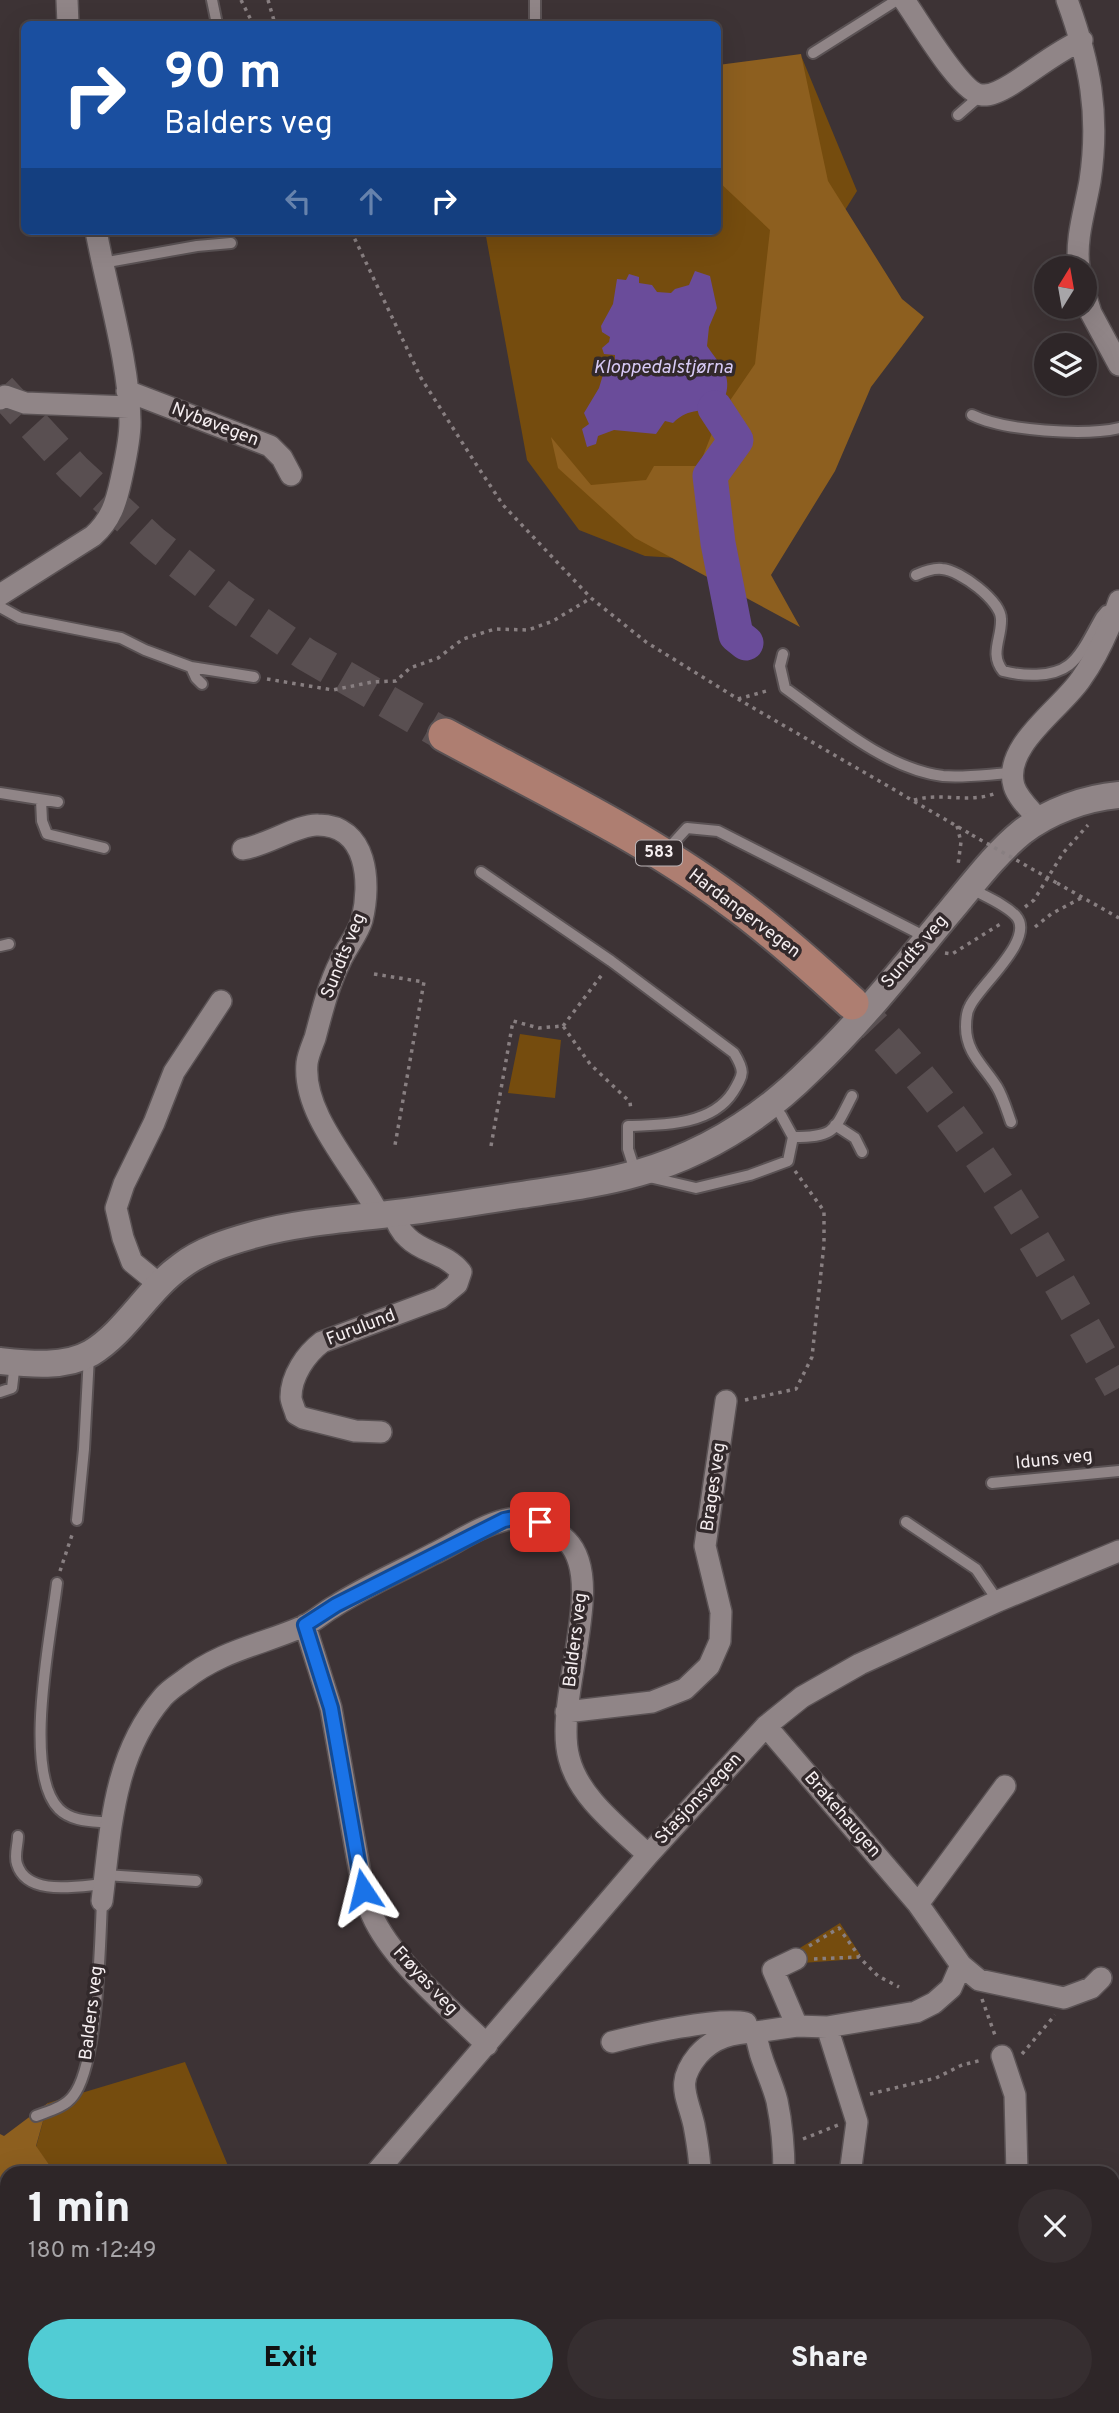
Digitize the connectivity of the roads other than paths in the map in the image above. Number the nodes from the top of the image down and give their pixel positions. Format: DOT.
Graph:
graph roads {
  1 [pos="66,0"];
  2 [pos="212,0"];
  3 [pos="535,0"];
  4 [pos="897,0"];
  5 [pos="904,0"];
  6 [pos="1066,0"];
  7 [pos="68,21"];
  8 [pos="216,21"];
  9 [pos="535,21"];
  10 [pos="1082,40"];
  11 [pos="813,53"];
  12 [pos="981,95"];
  13 [pos="958,115"];
  14 [pos="97,235"];
  15 [pos="231,243"];
  16 [pos="1079,256"];
  17 [pos="102,263"];
  18 [pos="1094,319"];
  19 [pos="1119,365"];
  20 [pos="2,395"];
  21 [pos="128,399"];
  22 [pos="972,415"];
  23 [pos="1119,428"];
  24 [pos="291,475"];
  25 [pos="916,575"];
  26 [pos="0,595"];
  27 [pos="1118,604"];
  28 [pos="0,607"];
  29 [pos="783,654"];
  30 [pos="191,667"];
  31 [pos="254,677"];
  32 [pos="202,684"];
  33 [pos="445,735"];
  34 [pos="1014,780"];
  35 [pos="0,793"];
  36 [pos="1119,795"];
  37 [pos="41,800"];
  38 [pos="58,802"];
  39 [pos="1040,821"];
  40 [pos="104,848"];
  41 [pos="243,849"];
  42 [pos="663,855"];
  43 [pos="481,872"];
  44 [pos="962,879"];
  45 [pos="915,932"];
  46 [pos="221,1001"];
  47 [pos="852,1003"];
  48 [pos="852,1096"];
  49 [pos="772,1105"];
  50 [pos="1011,1122"];
  51 [pos="835,1125"];
  52 [pos="793,1137"];
  53 [pos="862,1152"];
  54 [pos="636,1174"];
  55 [pos="386,1214"];
  56 [pos="159,1284"];
  57 [pos="90,1353"];
  58 [pos="8,1362"];
  59 [pos="0,1392"];
  60 [pos="726,1401"];
  61 [pos="381,1432"];
  62 [pos="1119,1471"];
  63 [pos="992,1483"];
  64 [pos="77,1520"];
  65 [pos="906,1522"];
  66 [pos="1119,1551"];
  67 [pos="57,1583"];
  68 [pos="998,1601"];
  69 [pos="305,1625"];
  70 [pos="566,1712"];
  71 [pos="766,1726"];
  72 [pos="1005,1786"];
  73 [pos="110,1823"];
  74 [pos="18,1836"];
  75 [pos="648,1855"];
  76 [pos="196,1881"];
  77 [pos="104,1887"];
  78 [pos="918,1904"];
  79 [pos="796,1959"];
  80 [pos="961,1965"];
  81 [pos="1101,1978"];
  82 [pos="797,2026"];
  83 [pos="827,2026"];
  84 [pos="766,2031"];
  85 [pos="612,2042"];
  86 [pos="486,2045"];
  87 [pos="1002,2056"];
  88 [pos="36,2116"];
  89 [pos="382,2166"];
  90 [pos="699,2166"];
  91 [pos="784,2166"];
  92 [pos="851,2166"];
  93 [pos="1017,2166"];
  1 -- 7 [label="street"];
  2 -- 8 [label="lane"];
  3 -- 9 [label="lane"];
  4 -- 11 [label="lane"];
  5 -- 12 [label="street"];
  6 -- 10 [label="street"];
  10 -- 12 [label="street"];
  10 -- 16 [label="street"];
  12 -- 13 [label="lane"];
  14 -- 17 [label="street"];
  15 -- 17 [label="lane"];
  17 -- 21 [label="street"];
  18 -- 19 [label="street"];
  20 -- 21 [label="street, Nybøvegen"];
  21 -- 24 [label="street, Nybøvegen"];
  21 -- 26 [label="street"];
  22 -- 23 [label="lane"];
  25 -- 27 [label="lane"];
  27 -- 34 [label="street"];
  28 -- 30 [label="lane"];
  29 -- 34 [label="lane"];
  30 -- 31 [label="lane"];
  30 -- 32 [label="lane"];
  33 -- 42 [label="main road, Hardangervegen / 583"];
  34 -- 39 [label="street"];
  35 -- 37 [label="lane"];
  36 -- 39 [label="street, Sundts veg"];
  37 -- 38 [label="lane"];
  37 -- 40 [label="lane"];
  39 -- 44 [label="street, Sundts veg"];
  41 -- 55 [label="street, Sundts veg"];
  42 -- 45 [label="lane"];
  42 -- 47 [label="main road, Hardangervegen / 583"];
  43 -- 54 [label="lane"];
  44 -- 49 [label="street, Sundts veg"];
  44 -- 50 [label="lane"];
  46 -- 56 [label="street"];
  48 -- 51 [label="lane"];
  49 -- 52 [label="lane"];
  49 -- 54 [label="street, Sundts veg"];
  51 -- 52 [label="lane"];
  51 -- 53 [label="lane"];
  52 -- 54 [label="lane, Sundts veg"];
  54 -- 55 [label="street, Sundts veg"];
  55 -- 56 [label="street, Sundts veg"];
  55 -- 61 [label="street, Furulund"];
  56 -- 57 [label="street, Sundts veg"];
  57 -- 58 [label="street, Sundts veg"];
  57 -- 64 [label="lane"];
  58 -- 59 [label="lane"];
  60 -- 70 [label="street, Brages veg"];
  62 -- 63 [label="lane, Iduns veg"];
  65 -- 68 [label="lane"];
  66 -- 68 [label="street, Stasjonsvegen"];
  67 -- 73 [label="lane"];
  68 -- 71 [label="street, Stasjonsvegen"];
  69 -- 70 [label="street, Balders veg"];
  69 -- 73 [label="street, Balders veg"];
  69 -- 86 [label="street, Frøyas veg"];
  70 -- 75 [label="street, Balders veg"];
  71 -- 75 [label="street, Stasjonsvegen"];
  71 -- 78 [label="street, Brakehaugen"];
  72 -- 78 [label="street"];
  73 -- 77 [label="street, Balders veg"];
  74 -- 77 [label="lane"];
  75 -- 86 [label="street, Stasjonsvegen"];
  76 -- 77 [label="lane"];
  77 -- 88 [label="lane, Balders veg"];
  78 -- 80 [label="street, Brakehaugen"];
  79 -- 82 [label="street"];
  80 -- 81 [label="street, Brakehaugen"];
  80 -- 83 [label="street"];
  82 -- 83 [label="street"];
  82 -- 84 [label="street"];
  83 -- 92 [label="street"];
  84 -- 85 [label="street"];
  84 -- 90 [label="street"];
  84 -- 91 [label="street"];
  86 -- 89 [label="street, Stasjonsvegen"];
  87 -- 93 [label="street"];
}
